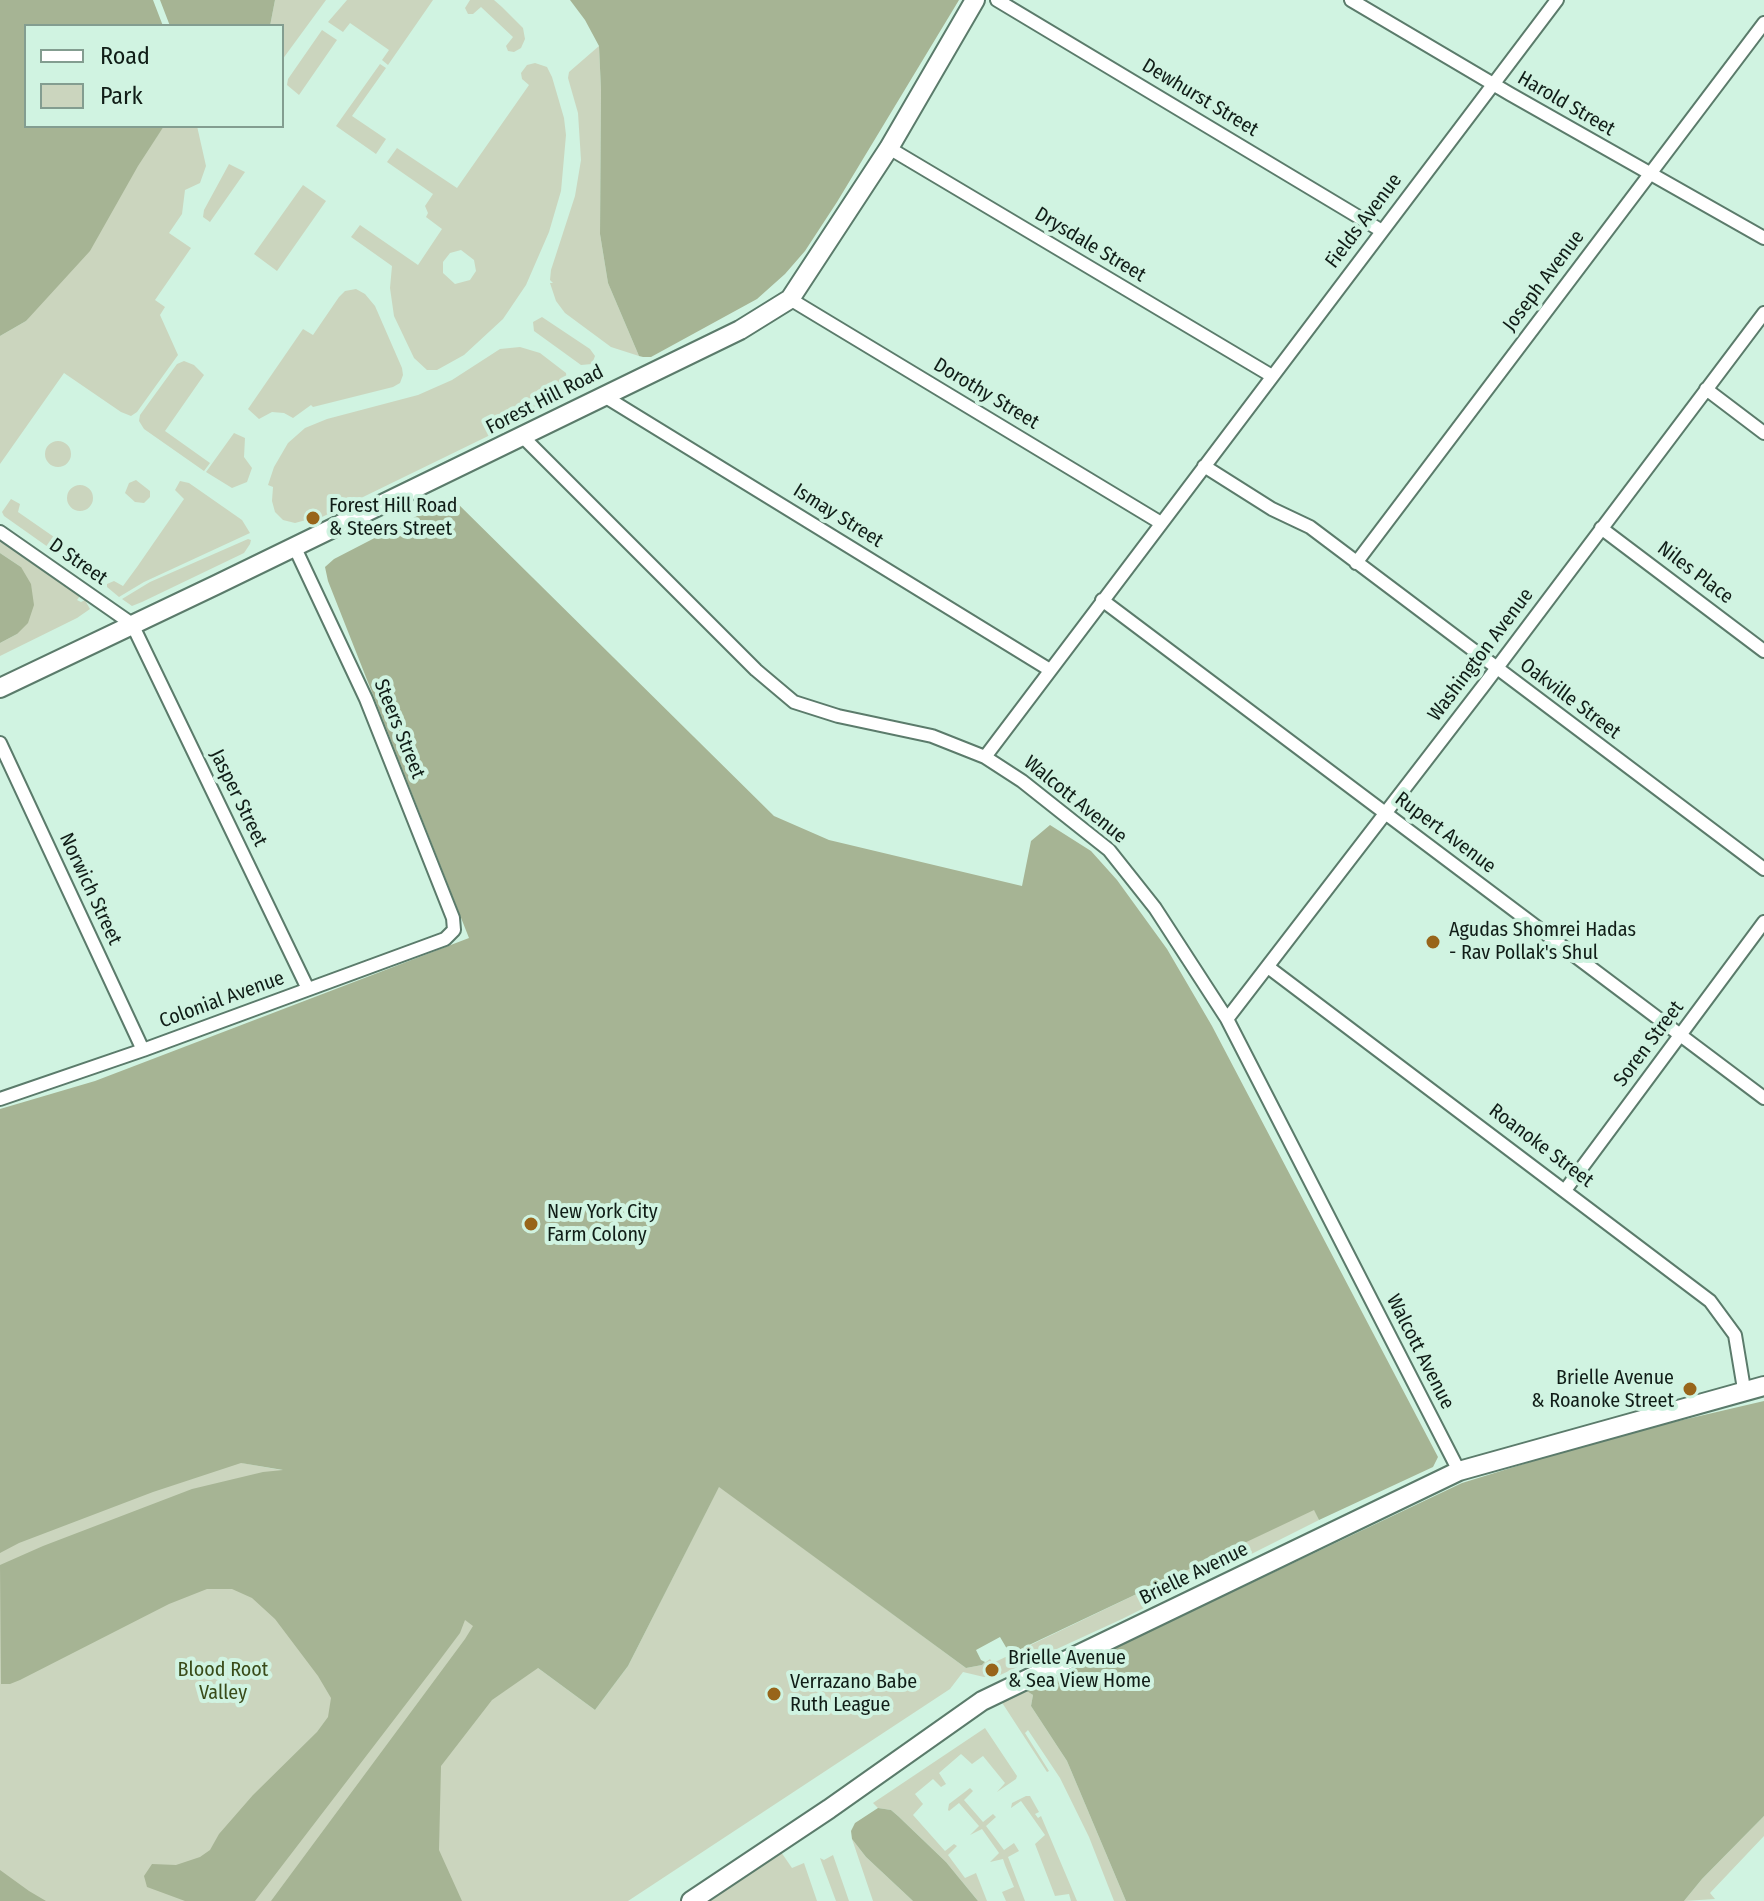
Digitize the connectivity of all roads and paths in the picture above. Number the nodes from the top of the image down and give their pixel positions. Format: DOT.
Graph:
graph roads {
  1 [pos="975,0"];
  2 [pos="997,0"];
  3 [pos="1351,0"];
  4 [pos="1557,0"];
  5 [pos="1764,23"];
  6 [pos="1493,84"];
  7 [pos="889,148"];
  8 [pos="1649,174"];
  9 [pos="1382,231"];
  10 [pos="1764,238"];
  11 [pos="790,299"];
  12 [pos="1764,313"];
  13 [pos="1272,376"];
  14 [pos="1706,389"];
  15 [pos="604,396"];
  16 [pos="1764,433"];
  17 [pos="523,437"];
  18 [pos="1204,466"];
  19 [pos="1161,523"];
  20 [pos="1601,528"];
  21 [pos="0,532"];
  22 [pos="295,548"];
  23 [pos="1356,563"];
  24 [pos="1102,600"];
  25 [pos="132,624"];
  26 [pos="1764,651"];
  27 [pos="1496,669"];
  28 [pos="1050,670"];
  29 [pos="0,688"];
  30 [pos="0,743"];
  31 [pos="985,757"];
  32 [pos="1385,814"];
  33 [pos="1764,869"];
  34 [pos="1764,922"];
  35 [pos="454,930"];
  36 [pos="1268,967"];
  37 [pos="308,989"];
  38 [pos="1227,1019"];
  39 [pos="1680,1035"];
  40 [pos="143,1050"];
  41 [pos="1764,1098"];
  42 [pos="0,1099"];
  43 [pos="1566,1189"];
  44 [pos="1764,1386"];
  45 [pos="1744,1389"];
  46 [pos="1459,1471"];
  47 [pos="691,1901"];
  1 -- 7 [label="street, Forest Hill Road"];
  2 -- 9 [label="street, Dewhurst Street"];
  3 -- 6 [label="street, Harold Street"];
  4 -- 6 [label="street, Fields Avenue"];
  5 -- 8 [label="street, Joseph Avenue"];
  6 -- 8 [label="street, Harold Street"];
  6 -- 9 [label="street, Fields Avenue"];
  7 -- 11 [label="street, Forest Hill Road"];
  7 -- 13 [label="street, Drysdale Street"];
  8 -- 10 [label="street, Harold Street"];
  8 -- 23 [label="street, Joseph Avenue"];
  9 -- 13 [label="street, Fields Avenue"];
  11 -- 15 [label="street, Forest Hill Road"];
  11 -- 19 [label="street, Dorothy Street"];
  12 -- 14 [label="street, Washington Avenue"];
  13 -- 18 [label="street, Fields Avenue"];
  14 -- 16 [label="street"];
  14 -- 20 [label="street, Washington Avenue"];
  15 -- 17 [label="street, Forest Hill Road"];
  15 -- 28 [label="street, Ismay Street"];
  17 -- 22 [label="street, Forest Hill Road"];
  17 -- 31 [label="street, Walcott Avenue"];
  18 -- 19 [label="street, Fields Avenue"];
  18 -- 23 [label="street, Oakville Street"];
  19 -- 24 [label="street, Fields Avenue"];
  20 -- 26 [label="street, Niles Place"];
  20 -- 27 [label="street, Washington Avenue"];
  21 -- 25 [label="street, D Street"];
  22 -- 25 [label="street, Forest Hill Road"];
  22 -- 35 [label="street, Steers Street"];
  23 -- 27 [label="street, Oakville Street"];
  24 -- 28 [label="street, Fields Avenue"];
  24 -- 32 [label="street, Rupert Avenue"];
  25 -- 29 [label="street, Forest Hill Road"];
  25 -- 37 [label="street, Jasper Street"];
  27 -- 32 [label="street, Washington Avenue"];
  27 -- 33 [label="street, Oakville Street"];
  28 -- 31 [label="street, Fields Avenue"];
  30 -- 40 [label="street, Norwich Street"];
  31 -- 38 [label="street, Walcott Avenue"];
  32 -- 36 [label="street, Washington Avenue"];
  32 -- 39 [label="street, Rupert Avenue"];
  34 -- 39 [label="street, Soren Street"];
  35 -- 37 [label="street, Colonial Avenue"];
  36 -- 38 [label="street, Washington Avenue"];
  36 -- 43 [label="street, Roanoke Street"];
  37 -- 40 [label="street, Colonial Avenue"];
  38 -- 46 [label="street, Walcott Avenue"];
  39 -- 41 [label="street, Rupert Avenue"];
  39 -- 43 [label="street, Soren Street"];
  40 -- 42 [label="street, Colonial Avenue"];
  43 -- 45 [label="street, Roanoke Street"];
  44 -- 45 [label="street, Brielle Avenue"];
  45 -- 46 [label="street, Brielle Avenue"];
  46 -- 47 [label="street, Brielle Avenue"];
}
